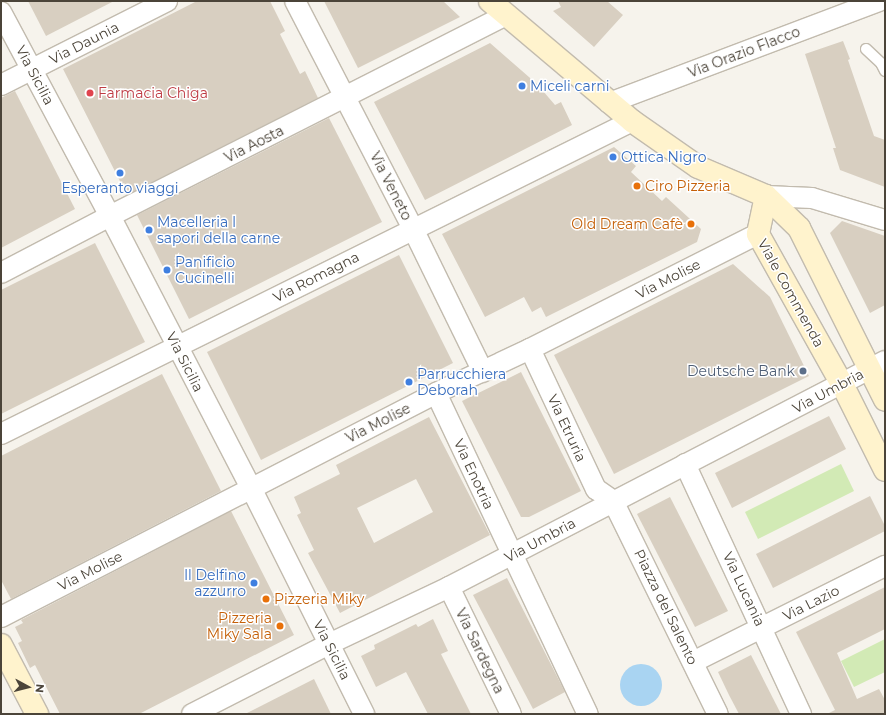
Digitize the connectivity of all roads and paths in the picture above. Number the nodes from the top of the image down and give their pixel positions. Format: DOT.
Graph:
graph roads {
  1 [pos="167,1"];
  2 [pos="295,1"];
  3 [pos="490,1"];
  4 [pos="879,1"];
  5 [pos="1,12"];
  6 [pos="507,16"];
  7 [pos="866,49"];
  8 [pos="32,70"];
  9 [pos="885,71"];
  10 [pos="1,85"];
  11 [pos="346,98"];
  12 [pos="609,103"];
  13 [pos="632,121"];
  14 [pos="766,196"];
  15 [pos="110,216"];
  16 [pos="885,220"];
  17 [pos="413,229"];
  18 [pos="758,234"];
  19 [pos="1,273"];
  20 [pos="177,347"];
  21 [pos="530,349"];
  22 [pos="877,365"];
  23 [pos="483,372"];
  24 [pos="842,384"];
  25 [pos="436,393"];
  26 [pos="885,400"];
  27 [pos="1,434"];
  28 [pos="685,464"];
  29 [pos="885,470"];
  30 [pos="251,488"];
  31 [pos="613,501"];
  32 [pos="512,555"];
  33 [pos="885,566"];
  34 [pos="449,587"];
  35 [pos="1,617"];
  36 [pos="762,628"];
  37 [pos="329,644"];
  38 [pos="1,645"];
  39 [pos="693,662"];
  40 [pos="37,714"];
  41 [pos="192,714"];
  42 [pos="364,714"];
  43 [pos="511,714"];
  44 [pos="588,714"];
  45 [pos="718,714"];
  46 [pos="801,714"];
  1 -- 8 [label="street, Via Daunia"];
  2 -- 11 [label="street, Via Veneto"];
  3 -- 6 [label="street"];
  4 -- 12 [label="street, Via Orazio Flacco"];
  5 -- 8 [label="street, Via Sicilia"];
  6 -- 11 [label="street, Via Aosta"];
  6 -- 12 [label="street"];
  7 -- 9 [label="lane"];
  8 -- 10 [label="street, Via Daunia"];
  8 -- 15 [label="street, Via Sicilia"];
  11 -- 15 [label="street, Via Aosta"];
  11 -- 17 [label="street, Via Veneto"];
  12 -- 13 [label="street"];
  13 -- 14 [label="street"];
  13 -- 17 [label="street, Via Romagna"];
  14 -- 16 [label="street"];
  14 -- 18 [label="street, Viale Commenda"];
  14 -- 22 [label="street"];
  15 -- 19 [label="street, Via Aosta"];
  15 -- 20 [label="street, Via Sicilia"];
  17 -- 20 [label="street, Via Romagna"];
  17 -- 23 [label="street, Via Veneto"];
  18 -- 21 [label="street, Via Molise"];
  18 -- 24 [label="street, Viale Commenda"];
  20 -- 27 [label="street, Via Romagna"];
  20 -- 30 [label="street, Via Sicilia"];
  21 -- 23 [label="street, Via Molise"];
  21 -- 31 [label="street, Via Etruria"];
  22 -- 24 [label="street, Via Umbria"];
  22 -- 26 [label="street"];
  23 -- 25 [label="street, Via Molise"];
  24 -- 28 [label="street, Via Umbria"];
  24 -- 29 [label="street, Viale Commenda"];
  25 -- 30 [label="street, Via Molise"];
  25 -- 32 [label="street, Via Enotria"];
  28 -- 31 [label="street, Via Umbria"];
  28 -- 36 [label="street, Via Lucania"];
  30 -- 35 [label="street, Via Molise"];
  30 -- 37 [label="street, Via Sicilia"];
  31 -- 32 [label="street, Via Umbria"];
  31 -- 39 [label="street, Piazza del Salento"];
  32 -- 34 [label="street, Via Umbria"];
  32 -- 44 [label="street"];
  33 -- 36 [label="street, Via Lazio"];
  34 -- 37 [label="street, Via Umbria"];
  34 -- 43 [label="street, Via Sardegna"];
  36 -- 39 [label="street, Via Lazio"];
  36 -- 46 [label="street, Via Lucania"];
  37 -- 41 [label="street, Via Umbria"];
  37 -- 42 [label="street, Via Sicilia"];
  38 -- 40 [label="street"];
  39 -- 45 [label="street, Piazza del Salento"];
}
